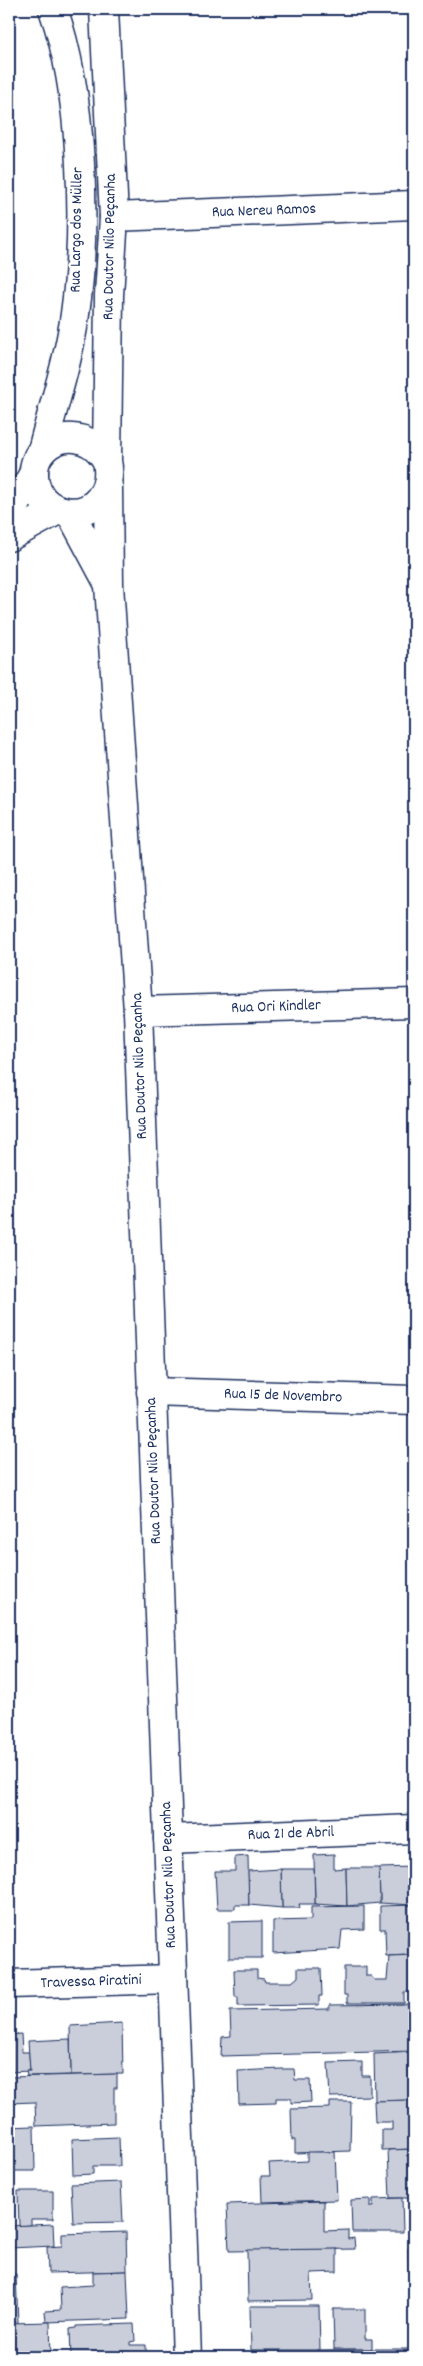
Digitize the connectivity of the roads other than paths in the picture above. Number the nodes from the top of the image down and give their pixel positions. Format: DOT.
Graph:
graph roads {
  1 [pos="54,9"];
  2 [pos="104,9"];
  3 [pos="414,205"];
  4 [pos="114,217"];
  5 [pos="38,462"];
  6 [pos="107,473"];
  7 [pos="64,511"];
  8 [pos="9,515"];
  9 [pos="9,537"];
  10 [pos="109,585"];
  11 [pos="414,1003"];
  12 [pos="138,1012"];
  13 [pos="151,1392"];
  14 [pos="414,1400"];
  15 [pos="414,1829"];
  16 [pos="168,1838"];
  17 [pos="173,1979"];
  18 [pos="9,1984"];
  19 [pos="187,2357"];
  1 -- 5 [label="street, Rua Largo dos Müller"];
  2 -- 4 [label="street, Rua Doutor Nilo Peçanha"];
  3 -- 4 [label="street, Rua Nereu Ramos"];
  4 -- 6 [label="street, Rua Doutor Nilo Peçanha"];
  5 -- 6 [label="street, Rua Largo dos Müller"];
  5 -- 7 [label="street, Rua Largo dos Müller"];
  5 -- 8 [label="street, Rua Largo dos Müller"];
  6 -- 7 [label="street"];
  6 -- 10 [label="street, Rua Doutor Nilo Peçanha"];
  7 -- 9 [label="street"];
  7 -- 10 [label="street, Rua Doutor Nilo Peçanha"];
  10 -- 12 [label="street, Rua Doutor Nilo Peçanha"];
  11 -- 12 [label="street, Rua Ori Kindler"];
  12 -- 13 [label="street, Rua Doutor Nilo Peçanha"];
  13 -- 14 [label="street, Rua 15 de Novembro"];
  13 -- 16 [label="street, Rua Doutor Nilo Peçanha"];
  15 -- 16 [label="street, Rua 21 de Abril"];
  16 -- 17 [label="street, Rua Doutor Nilo Peçanha"];
  17 -- 18 [label="street, Travessa Piratini"];
  17 -- 19 [label="street, Rua Doutor Nilo Peçanha"];
}
